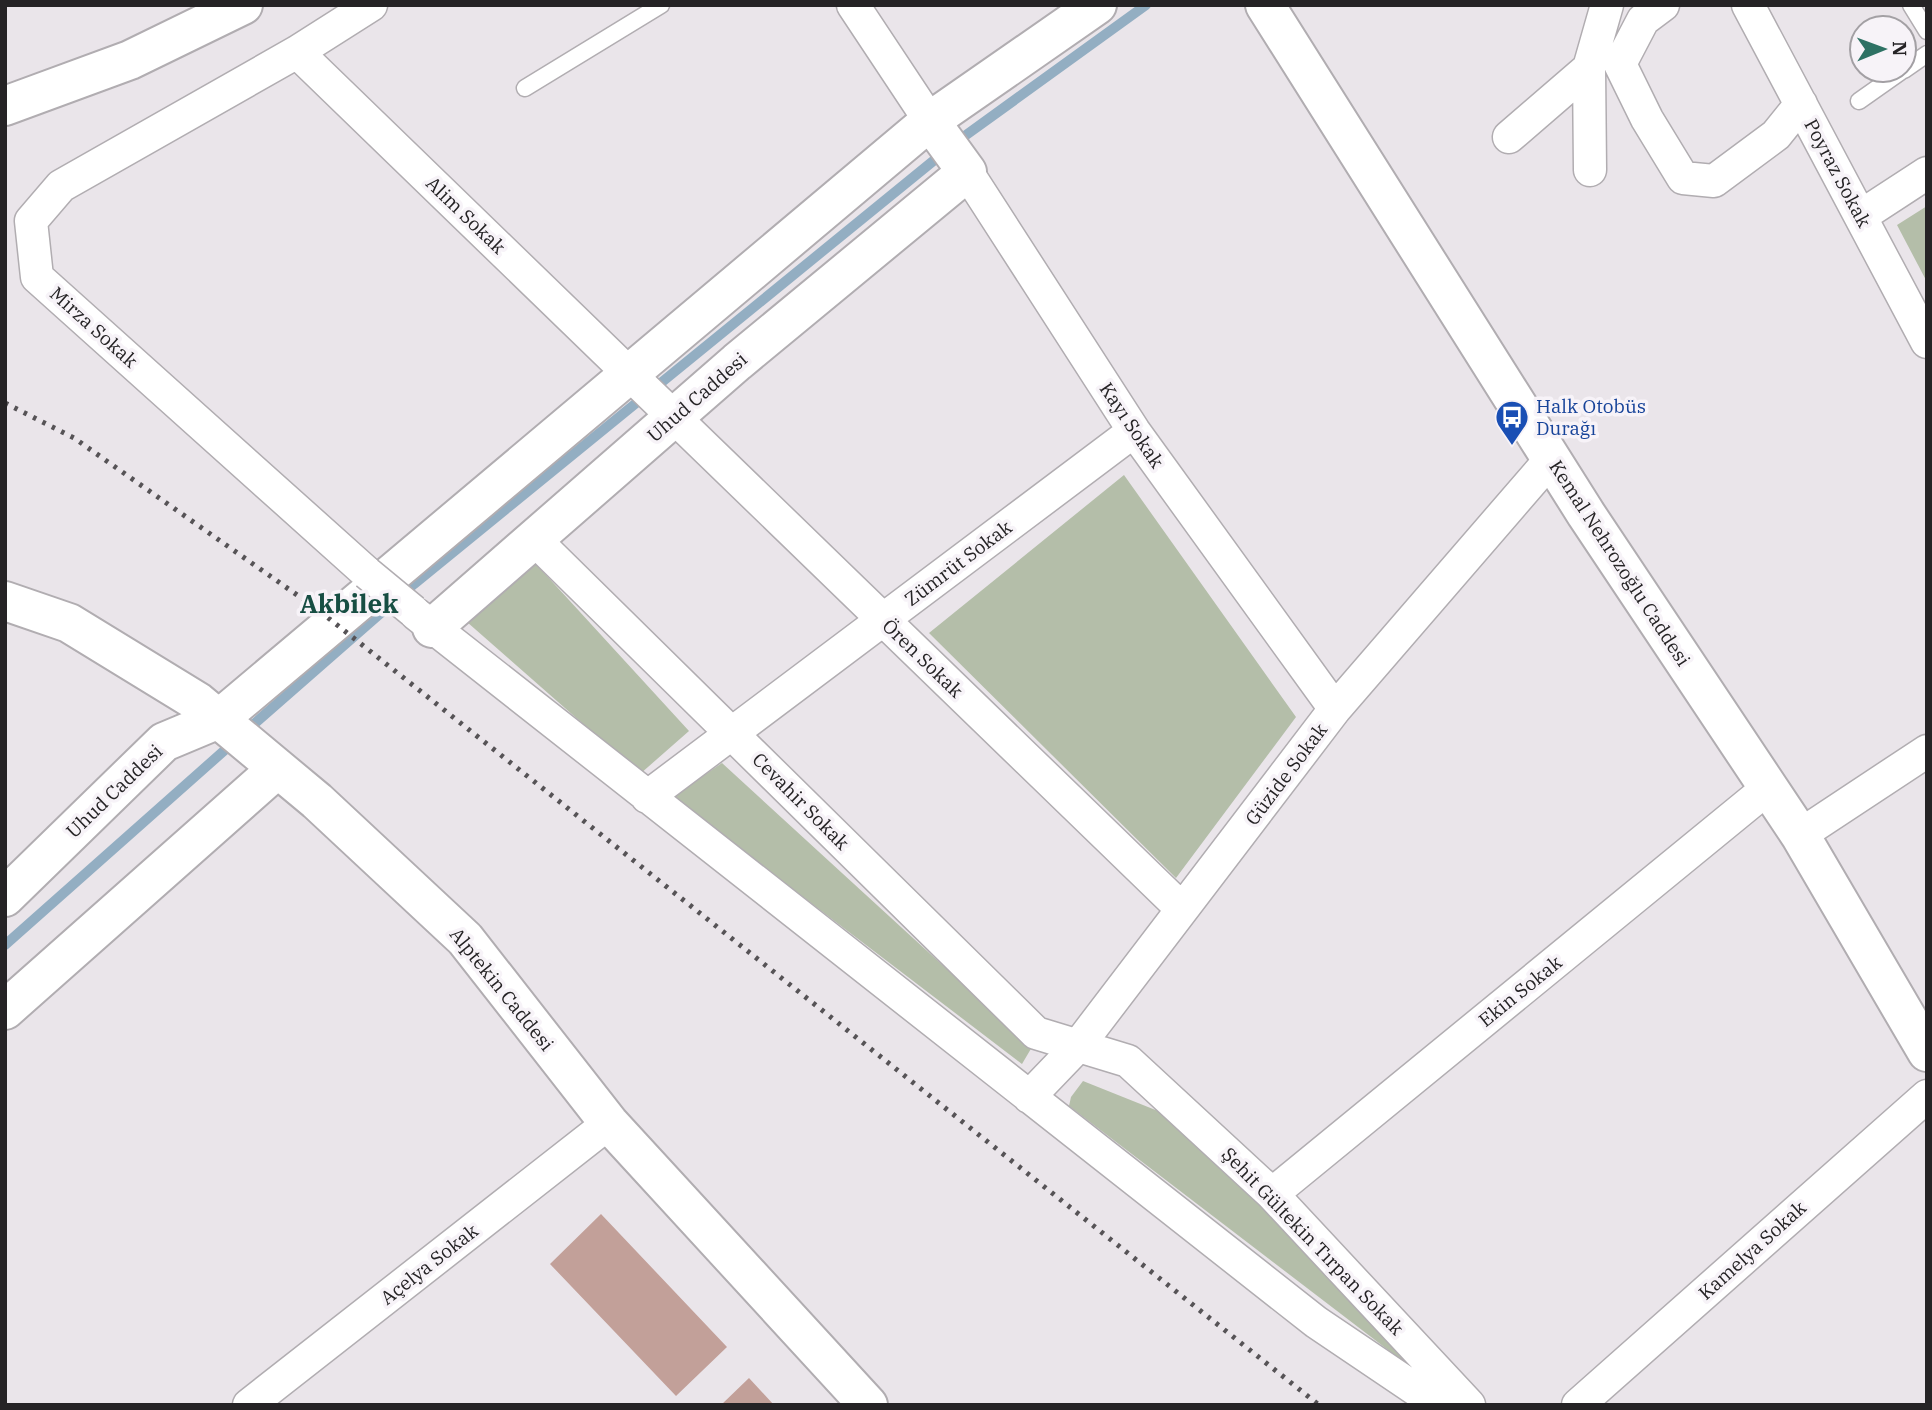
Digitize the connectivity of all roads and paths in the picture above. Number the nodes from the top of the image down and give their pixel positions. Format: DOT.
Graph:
graph roads {
  1 [pos="243,5"];
  2 [pos="370,5"];
  3 [pos="662,5"];
  4 [pos="853,5"];
  5 [pos="1097,5"];
  6 [pos="1607,5"];
  7 [pos="1663,5"];
  8 [pos="1748,5"];
  9 [pos="1911,5"];
  10 [pos="1277,9"];
  11 [pos="1927,31"];
  12 [pos="297,52"];
  13 [pos="1589,68"];
  14 [pos="1884,84"];
  15 [pos="525,88"];
  16 [pos="1859,102"];
  17 [pos="1801,104"];
  18 [pos="5,106"];
  19 [pos="934,128"];
  20 [pos="1509,137"];
  21 [pos="1590,170"];
  22 [pos="967,172"];
  23 [pos="1927,173"];
  24 [pos="1861,216"];
  25 [pos="1927,342"];
  26 [pos="632,376"];
  27 [pos="669,412"];
  28 [pos="1135,430"];
  29 [pos="1551,459"];
  30 [pos="534,539"];
  31 [pos="380,572"];
  32 [pos="5,601"];
  33 [pos="423,619"];
  34 [pos="883,619"];
  35 [pos="1335,709"];
  36 [pos="220,721"];
  37 [pos="732,733"];
  38 [pos="1927,751"];
  39 [pos="267,760"];
  40 [pos="1768,788"];
  41 [pos="647,797"];
  42 [pos="1800,835"];
  43 [pos="5,897"];
  44 [pos="1182,909"];
  45 [pos="5,1010"];
  46 [pos="1078,1046"];
  47 [pos="1927,1052"];
  48 [pos="1927,1096"];
  49 [pos="1029,1097"];
  50 [pos="609,1123"];
  51 [pos="1272,1194"];
  52 [pos="249,1405"];
  53 [pos="868,1405"];
  54 [pos="1439,1405"];
  55 [pos="1469,1405"];
  56 [pos="1578,1405"];
  1 -- 18 [label="street"];
  2 -- 12 [label="street, Mirza Sokak"];
  3 -- 15 [label="lane"];
  4 -- 19 [label="street, Kayı Sokak"];
  5 -- 19 [label="street"];
  6 -- 13 [label="street"];
  7 -- 17 [label="street"];
  8 -- 17 [label="street, Poyraz Sokak"];
  9 -- 11 [label="lane"];
  10 -- 29 [label="street, Kemal Nehrozoğlu Caddesi"];
  12 -- 26 [label="street, Alim Sokak"];
  12 -- 31 [label="street, Mirza Sokak"];
  13 -- 20 [label="street"];
  13 -- 21 [label="street"];
  14 -- 16 [label="lane"];
  17 -- 24 [label="street, Poyraz Sokak"];
  19 -- 22 [label="street, Kayı Sokak"];
  19 -- 26 [label="street"];
  22 -- 27 [label="street, Uhud Caddesi"];
  22 -- 28 [label="street, Kayı Sokak"];
  23 -- 24 [label="street"];
  24 -- 25 [label="street, Poyraz Sokak"];
  26 -- 27 [label="street, Alim Sokak"];
  26 -- 31 [label="street"];
  27 -- 30 [label="street, Uhud Caddesi"];
  27 -- 34 [label="street, Ören Sokak"];
  28 -- 34 [label="street, Zümrüt Sokak"];
  28 -- 35 [label="street, Kayı Sokak"];
  29 -- 35 [label="street, Güzide Sokak"];
  29 -- 40 [label="street, Kemal Nehrozoğlu Caddesi"];
  30 -- 33 [label="street, Uhud Caddesi"];
  30 -- 37 [label="street, Cevahir Sokak"];
  31 -- 33 [label="street, Mirza Sokak, bridge"];
  31 -- 36 [label="street, Uhud Caddesi"];
  32 -- 36 [label="street, Alptekin Caddesi"];
  33 -- 41 [label="street, Mirza Sokak"];
  34 -- 37 [label="street, Zümrüt Sokak"];
  34 -- 44 [label="street, Ören Sokak"];
  35 -- 44 [label="street, Güzide Sokak"];
  36 -- 39 [label="street, Alptekin Caddesi"];
  36 -- 43 [label="street, Uhud Caddesi"];
  37 -- 41 [label="street, Zümrüt Sokak"];
  37 -- 46 [label="street, Cevahir Sokak"];
  38 -- 42 [label="street"];
  39 -- 45 [label="street"];
  39 -- 50 [label="street, Alptekin Caddesi"];
  40 -- 42 [label="street, Kemal Nehrozoğlu Caddesi"];
  40 -- 51 [label="street, Ekin Sokak"];
  41 -- 49 [label="street, Mirza Sokak"];
  42 -- 47 [label="street, Kemal Nehrozoğlu Caddesi"];
  44 -- 46 [label="street, Güzide Sokak"];
  46 -- 49 [label="street, Güzide Sokak"];
  46 -- 51 [label="street, Şehit Gültekin Tırpan Sokak"];
  48 -- 56 [label="street, Kamelya Sokak"];
  49 -- 54 [label="street, Mirza Sokak"];
  50 -- 52 [label="street, Açelya Sokak"];
  50 -- 53 [label="street, Alptekin Caddesi"];
  51 -- 55 [label="street, Şehit Gültekin Tırpan Sokak"];
}
